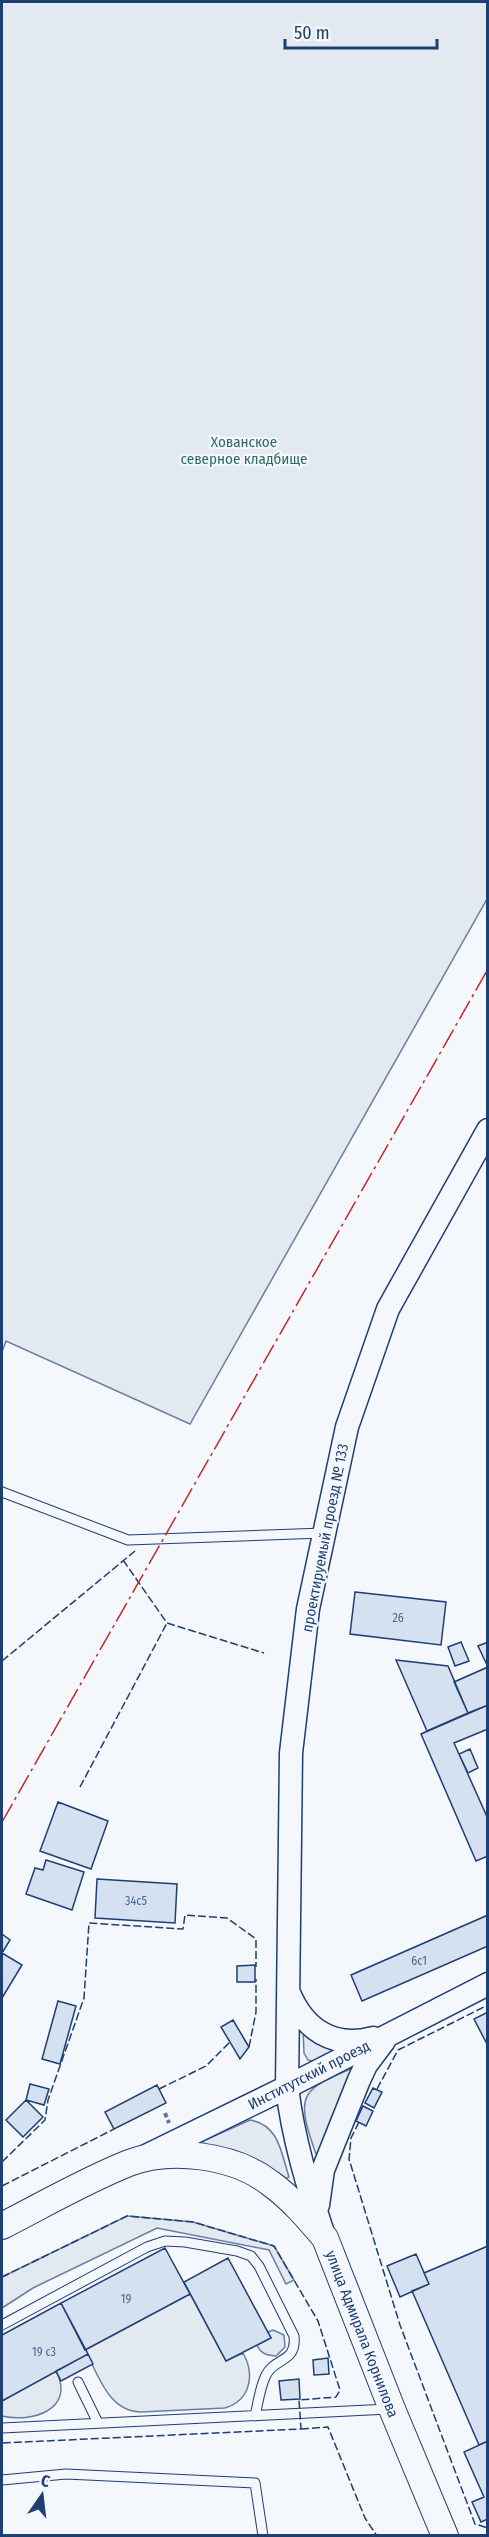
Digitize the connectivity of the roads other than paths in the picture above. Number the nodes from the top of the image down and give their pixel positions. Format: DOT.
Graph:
graph roads {
  1 [pos="488,1130"];
  2 [pos="2,1492"];
  3 [pos="324,1533"];
  4 [pos="488,1984"];
  5 [pos="289,1993"];
  6 [pos="392,2033"];
  7 [pos="287,2087"];
  8 [pos="130,2163"];
  9 [pos="2,2226"];
  10 [pos="321,2227"];
  11 [pos="2,2325"];
  12 [pos="78,2382"];
  13 [pos="392,2409"];
  14 [pos="255,2416"];
  15 [pos="98,2423"];
  16 [pos="2,2428"];
  17 [pos="2,2480"];
  18 [pos="263,2535"];
  19 [pos="445,2535"];
  1 -- 3 [label="street, проектируемый проезд № 133"];
  2 -- 3 [label="lane"];
  3 -- 5 [label="street, проектируемый проезд № 133"];
  4 -- 6 [label="street, Институтский проезд"];
  5 -- 6 [label="street"];
  5 -- 7 [label="street, проектируемый проезд № 133"];
  6 -- 7 [label="street, Институтский проезд"];
  6 -- 10 [label="street"];
  7 -- 8 [label="street, Институтский проезд"];
  7 -- 10 [label="street, проектируемый проезд № 133"];
  8 -- 9 [label="main road, улица Адмирала Корнилова"];
  8 -- 10 [label="main road, улица Адмирала Корнилова"];
  10 -- 13 [label="main road, улица Адмирала Корнилова"];
  11 -- 14 [label="lane"];
  12 -- 15 [label="lane"];
  13 -- 14 [label="lane"];
  13 -- 19 [label="main road, улица Адмирала Корнилова"];
  14 -- 15 [label="lane"];
  15 -- 16 [label="lane"];
  17 -- 18 [label="lane"];
}
